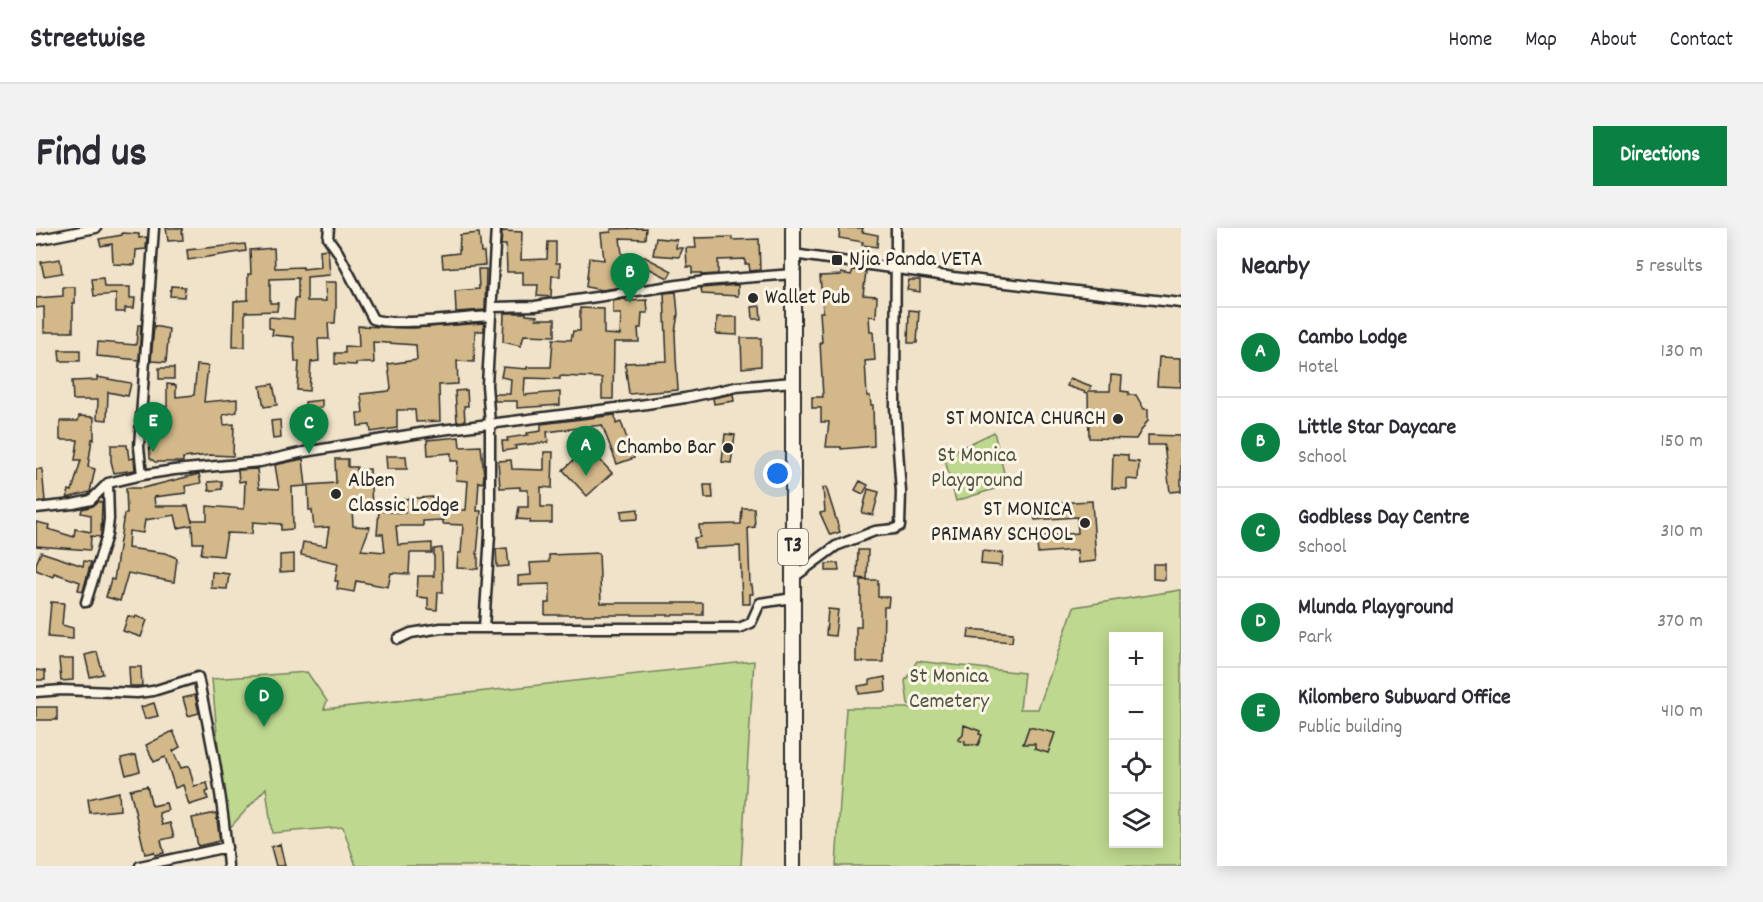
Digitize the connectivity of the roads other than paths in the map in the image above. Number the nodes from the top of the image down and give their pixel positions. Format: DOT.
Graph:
graph roads {
  1 [pos="96,228"];
  2 [pos="154,228"];
  3 [pos="329,228"];
  4 [pos="496,228"];
  5 [pos="793,228"];
  6 [pos="896,228"];
  7 [pos="82,230"];
  8 [pos="36,240"];
  9 [pos="793,254"];
  10 [pos="897,269"];
  11 [pos="793,274"];
  12 [pos="1181,303"];
  13 [pos="491,312"];
  14 [pos="793,382"];
  15 [pos="490,424"];
  16 [pos="142,475"];
  17 [pos="108,483"];
  18 [pos="36,508"];
  19 [pos="793,578"];
  20 [pos="793,598"];
  21 [pos="86,602"];
  22 [pos="484,628"];
  23 [pos="398,639"];
  24 [pos="36,692"];
  25 [pos="227,847"];
  26 [pos="140,866"];
  27 [pos="228,866"];
  28 [pos="793,866"];
  1 -- 7 [label="street"];
  2 -- 16 [label="street"];
  3 -- 13 [label="street"];
  4 -- 13 [label="street"];
  5 -- 9 [label="highway, T3"];
  6 -- 10 [label="street"];
  7 -- 8 [label="street"];
  9 -- 10 [label="street"];
  9 -- 11 [label="highway, T3"];
  10 -- 12 [label="street"];
  10 -- 19 [label="street"];
  11 -- 13 [label="street"];
  11 -- 14 [label="highway, T3"];
  13 -- 15 [label="street"];
  14 -- 15 [label="street"];
  14 -- 19 [label="highway, T3"];
  15 -- 16 [label="street"];
  15 -- 22 [label="street"];
  16 -- 17 [label="street"];
  17 -- 18 [label="street"];
  17 -- 21 [label="street"];
  19 -- 20 [label="highway, T3"];
  20 -- 22 [label="street"];
  20 -- 28 [label="highway, T3"];
  22 -- 23 [label="street"];
  24 -- 25 [label="street"];
  25 -- 26 [label="street"];
  25 -- 27 [label="street"];
}
